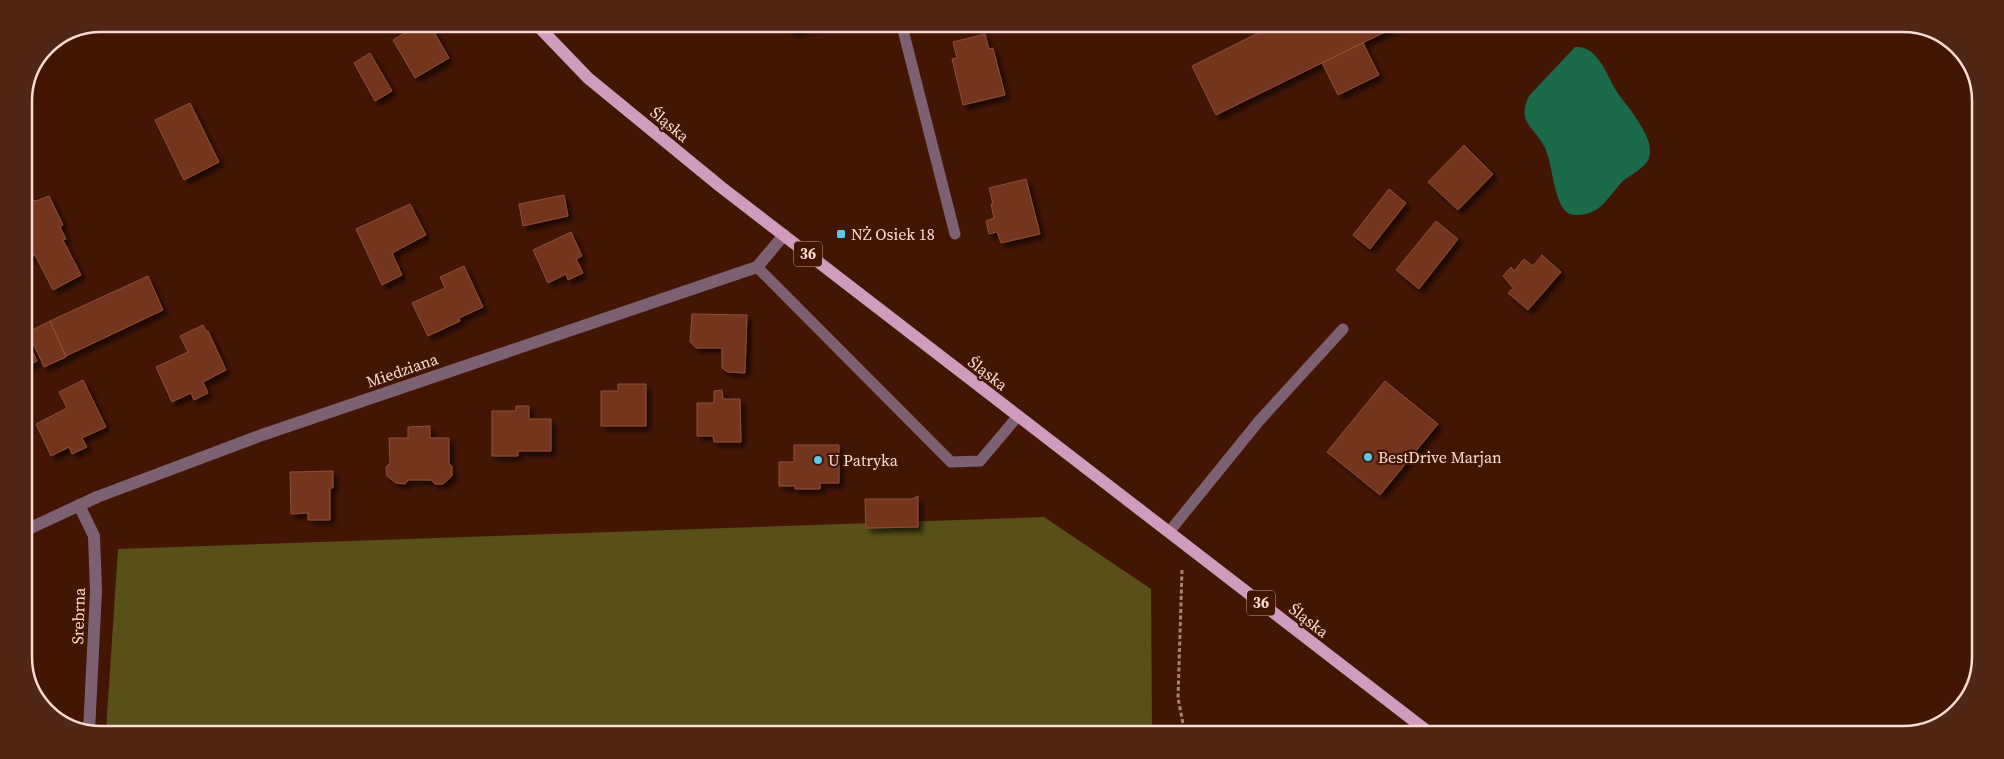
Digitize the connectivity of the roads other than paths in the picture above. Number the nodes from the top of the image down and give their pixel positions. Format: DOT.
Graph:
graph roads {
  1 [pos="545,33"];
  2 [pos="904,33"];
  3 [pos="955,234"];
  4 [pos="784,235"];
  5 [pos="756,267"];
  6 [pos="1344,329"];
  7 [pos="1018,416"];
  8 [pos="79,505"];
  9 [pos="33,527"];
  10 [pos="1169,532"];
  11 [pos="89,725"];
  12 [pos="1421,726"];
  1 -- 4 [label="main road, Śląska / 36"];
  2 -- 3 [label="lane"];
  4 -- 5 [label="street"];
  4 -- 7 [label="main road, Śląska / 36"];
  5 -- 7 [label="lane"];
  5 -- 8 [label="street, Miedziana"];
  6 -- 10 [label="lane"];
  7 -- 10 [label="main road, Śląska / 36"];
  8 -- 9 [label="street, Miedziana"];
  8 -- 11 [label="street, Srebrna"];
  10 -- 12 [label="main road, Śląska / 36"];
}
